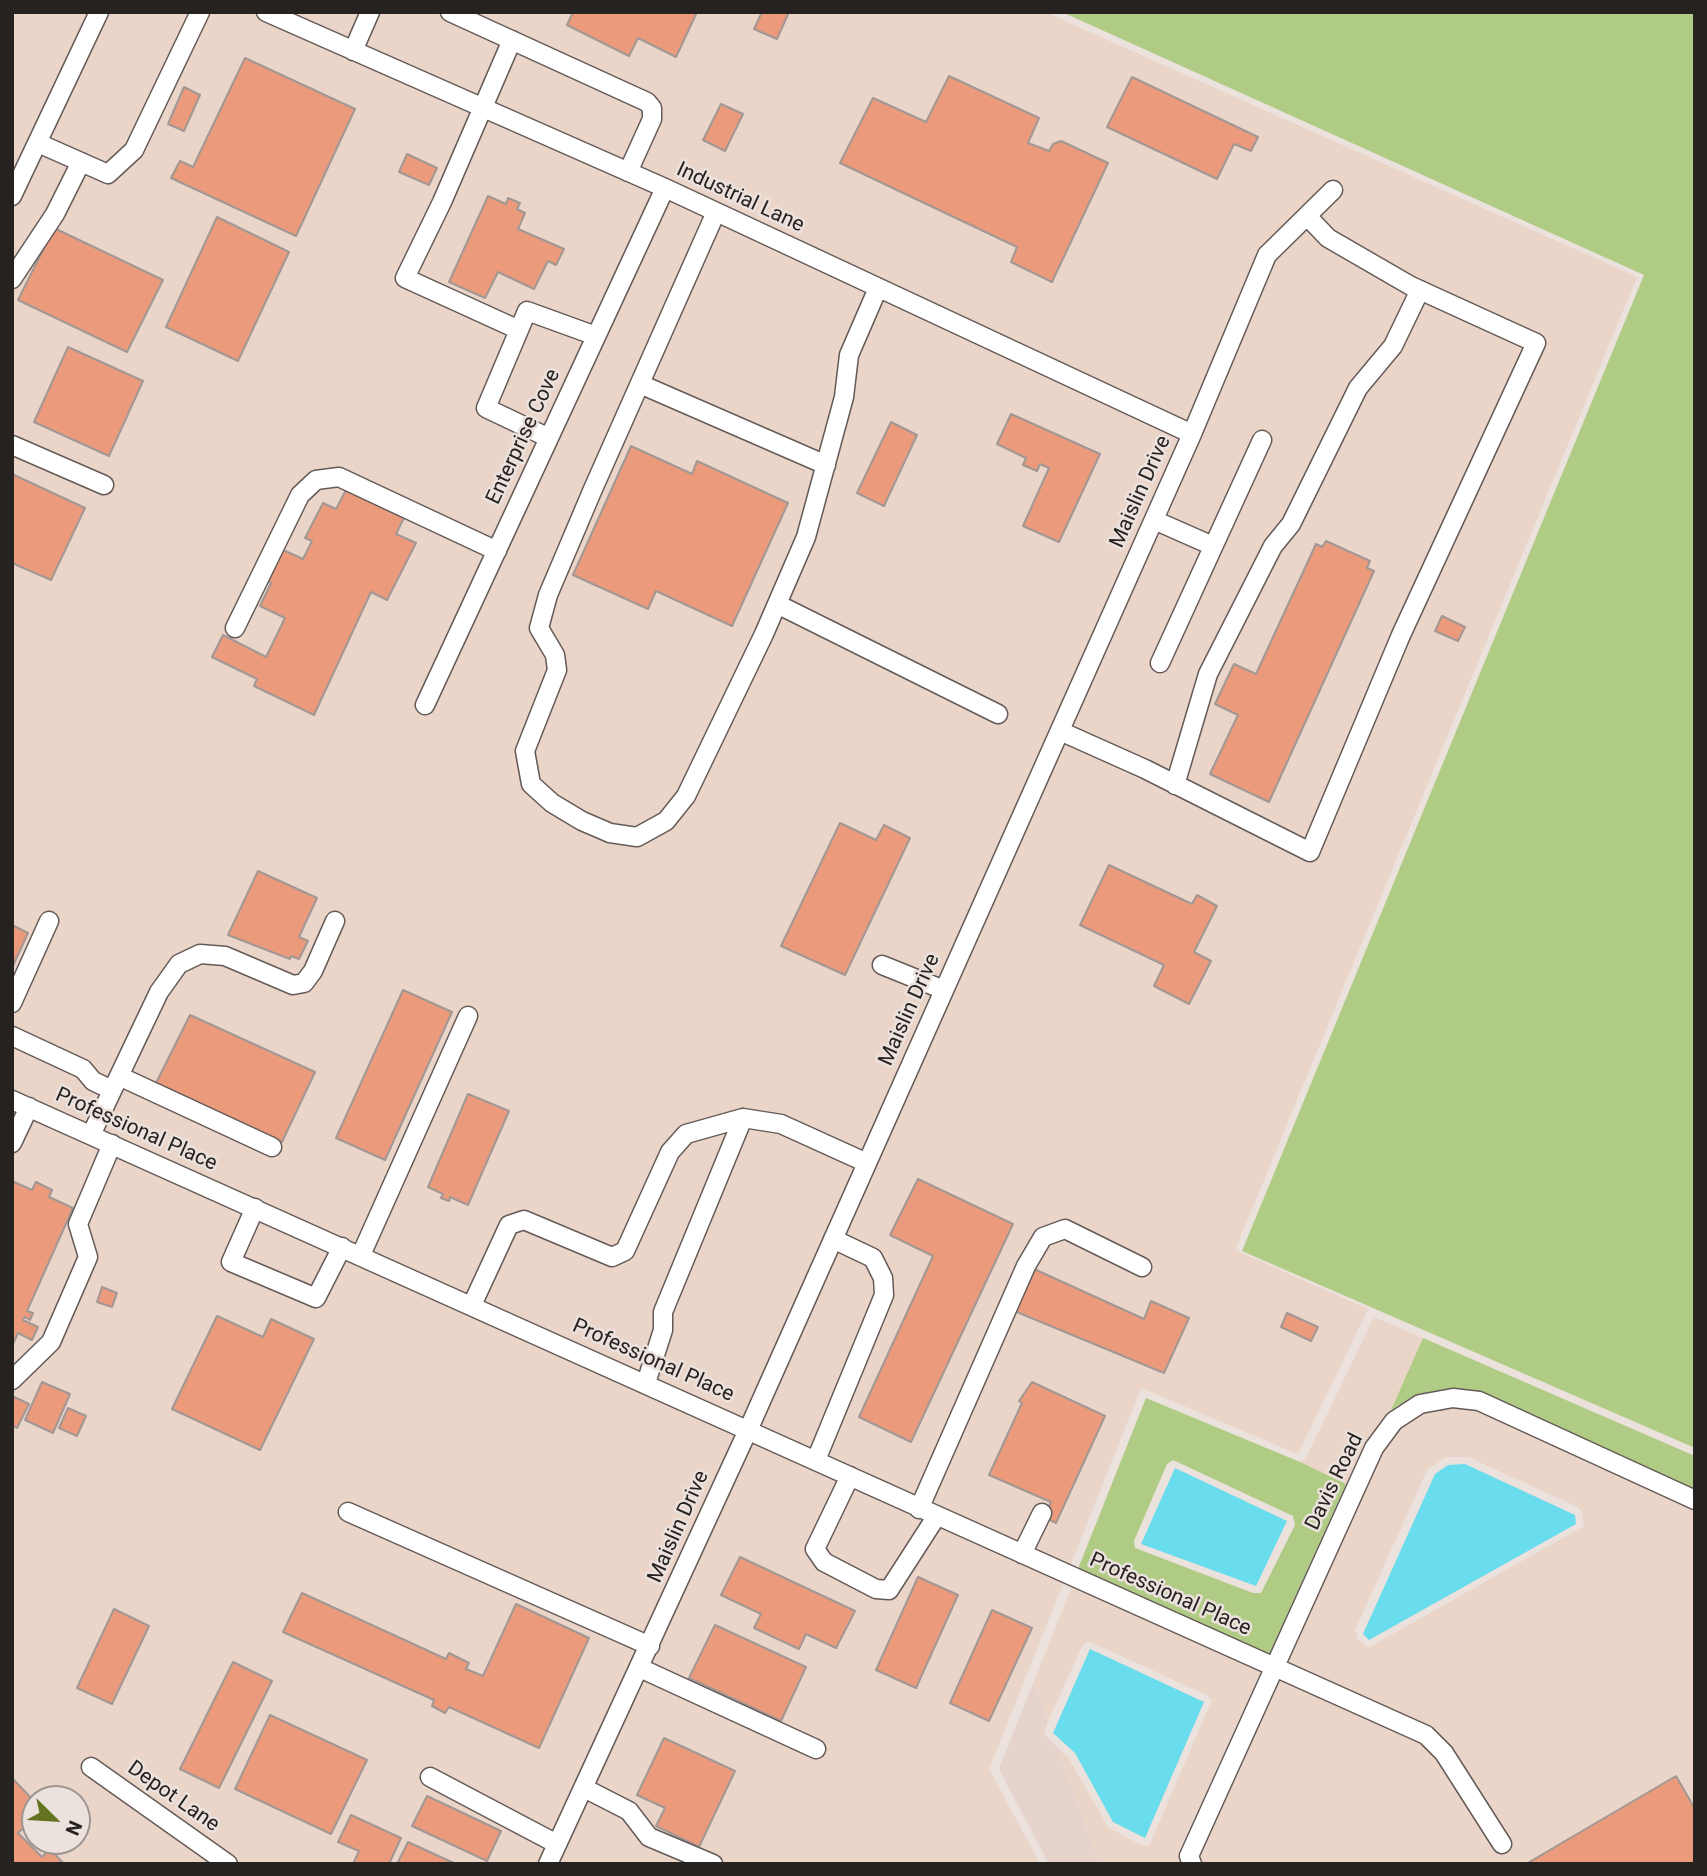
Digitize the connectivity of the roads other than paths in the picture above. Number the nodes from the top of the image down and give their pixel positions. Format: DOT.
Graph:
graph roads {
  1 [pos="99,12"];
  2 [pos="200,12"];
  3 [pos="266,12"];
  4 [pos="370,12"];
  5 [pos="450,12"];
  6 [pos="512,40"];
  7 [pos="353,51"];
  8 [pos="482,107"];
  9 [pos="37,143"];
  10 [pos="81,162"];
  11 [pos="628,172"];
  12 [pos="665,188"];
  13 [pos="1333,190"];
  14 [pos="12,196"];
  15 [pos="716,212"];
  16 [pos="1307,216"];
  17 [pos="12,279"];
  18 [pos="878,288"];
  19 [pos="1420,290"];
  20 [pos="519,330"];
  21 [pos="596,336"];
  22 [pos="640,384"];
  23 [pos="1192,434"];
  24 [pos="549,438"];
  25 [pos="1262,440"];
  26 [pos="12,445"];
  27 [pos="826,465"];
  28 [pos="104,485"];
  29 [pos="1154,520"];
  30 [pos="1213,546"];
  31 [pos="497,551"];
  32 [pos="777,604"];
  33 [pos="235,628"];
  34 [pos="1160,663"];
  35 [pos="425,705"];
  36 [pos="998,714"];
  37 [pos="1060,731"];
  38 [pos="1175,785"];
  39 [pos="49,921"];
  40 [pos="335,921"];
  41 [pos="882,965"];
  42 [pos="944,990"];
  43 [pos="12,1003"];
  44 [pos="468,1016"];
  45 [pos="12,1036"];
  46 [pos="115,1083"];
  47 [pos="20,1104"];
  48 [pos="743,1118"];
  49 [pos="91,1135"];
  50 [pos="12,1143"];
  51 [pos="112,1144"];
  52 [pos="272,1147"];
  53 [pos="867,1163"];
  54 [pos="255,1208"];
  55 [pos="833,1239"];
  56 [pos="342,1247"];
  57 [pos="360,1255"];
  58 [pos="1142,1267"];
  59 [pos="472,1305"];
  60 [pos="12,1380"];
  61 [pos="646,1383"];
  62 [pos="749,1428"];
  63 [pos="816,1460"];
  64 [pos="850,1476"];
  65 [pos="1695,1500"];
  66 [pos="919,1509"];
  67 [pos="348,1512"];
  68 [pos="1042,1513"];
  69 [pos="936,1517"];
  70 [pos="1022,1554"];
  71 [pos="650,1646"];
  72 [pos="1274,1667"];
  73 [pos="640,1668"];
  74 [pos="817,1749"];
  75 [pos="91,1767"];
  76 [pos="430,1777"];
  77 [pos="584,1788"];
  78 [pos="1502,1844"];
  79 [pos="554,1858"];
  80 [pos="228,1864"];
  81 [pos="713,1864"];
  82 [pos="1192,1864"];
  1 -- 9 [label="street"];
  2 -- 10 [label="street"];
  3 -- 7 [label="street, Industrial Lane"];
  4 -- 7 [label="street"];
  5 -- 6 [label="street"];
  6 -- 8 [label="street"];
  6 -- 11 [label="street"];
  7 -- 8 [label="street, Industrial Lane"];
  8 -- 11 [label="street, Industrial Lane"];
  8 -- 20 [label="street"];
  9 -- 10 [label="street"];
  9 -- 14 [label="street"];
  10 -- 17 [label="street"];
  11 -- 12 [label="street, Industrial Lane"];
  12 -- 15 [label="street, Industrial Lane"];
  12 -- 21 [label="street, Enterprise Cove"];
  13 -- 16 [label="street, Maislin Drive"];
  15 -- 18 [label="street, Industrial Lane"];
  15 -- 22 [label="street"];
  16 -- 19 [label="street"];
  16 -- 23 [label="street, Maislin Drive"];
  18 -- 23 [label="street, Industrial Lane"];
  18 -- 27 [label="street"];
  19 -- 38 [label="street"];
  19 -- 38 [label="street"];
  20 -- 21 [label="street"];
  20 -- 24 [label="street"];
  21 -- 24 [label="street, Enterprise Cove"];
  22 -- 27 [label="street"];
  22 -- 32 [label="street"];
  23 -- 29 [label="street, Maislin Drive"];
  24 -- 31 [label="street, Enterprise Cove"];
  25 -- 30 [label="street"];
  26 -- 28 [label="street"];
  27 -- 32 [label="street"];
  29 -- 30 [label="street"];
  29 -- 37 [label="street, Maislin Drive"];
  30 -- 34 [label="street"];
  31 -- 33 [label="street"];
  31 -- 35 [label="street, Enterprise Cove"];
  32 -- 36 [label="street"];
  37 -- 38 [label="street"];
  37 -- 42 [label="street, Maislin Drive"];
  39 -- 43 [label="street"];
  40 -- 46 [label="street"];
  41 -- 42 [label="street"];
  42 -- 53 [label="street, Maislin Drive"];
  44 -- 57 [label="street"];
  45 -- 46 [label="street"];
  46 -- 49 [label="street"];
  46 -- 52 [label="street"];
  47 -- 49 [label="street, Professional Place"];
  47 -- 50 [label="street"];
  48 -- 53 [label="street"];
  48 -- 59 [label="street"];
  48 -- 61 [label="street"];
  49 -- 51 [label="street, Professional Place"];
  51 -- 54 [label="street, Professional Place"];
  51 -- 60 [label="street"];
  53 -- 55 [label="street, Maislin Drive"];
  54 -- 56 [label="street, Professional Place"];
  54 -- 56 [label="street"];
  55 -- 62 [label="street, Maislin Drive"];
  55 -- 63 [label="street"];
  56 -- 57 [label="street, Professional Place"];
  57 -- 59 [label="street, Professional Place"];
  58 -- 66 [label="street"];
  59 -- 61 [label="street, Professional Place"];
  61 -- 62 [label="street, Professional Place"];
  62 -- 63 [label="street, Professional Place"];
  62 -- 71 [label="street, Maislin Drive"];
  63 -- 64 [label="street, Professional Place"];
  64 -- 66 [label="street, Professional Place"];
  64 -- 69 [label="street"];
  65 -- 72 [label="street, Davis Road"];
  66 -- 69 [label="street, Professional Place"];
  67 -- 71 [label="street"];
  68 -- 70 [label="street"];
  69 -- 70 [label="street, Professional Place"];
  70 -- 72 [label="street, Professional Place"];
  71 -- 73 [label="street, Maislin Drive"];
  72 -- 78 [label="street, Professional Place"];
  72 -- 82 [label="street, Davis Road"];
  73 -- 74 [label="street"];
  73 -- 77 [label="street, Maislin Drive"];
  75 -- 80 [label="street, Depot Lane"];
  76 -- 79 [label="street"];
  77 -- 79 [label="street, Maislin Drive"];
  77 -- 81 [label="street"];
}
